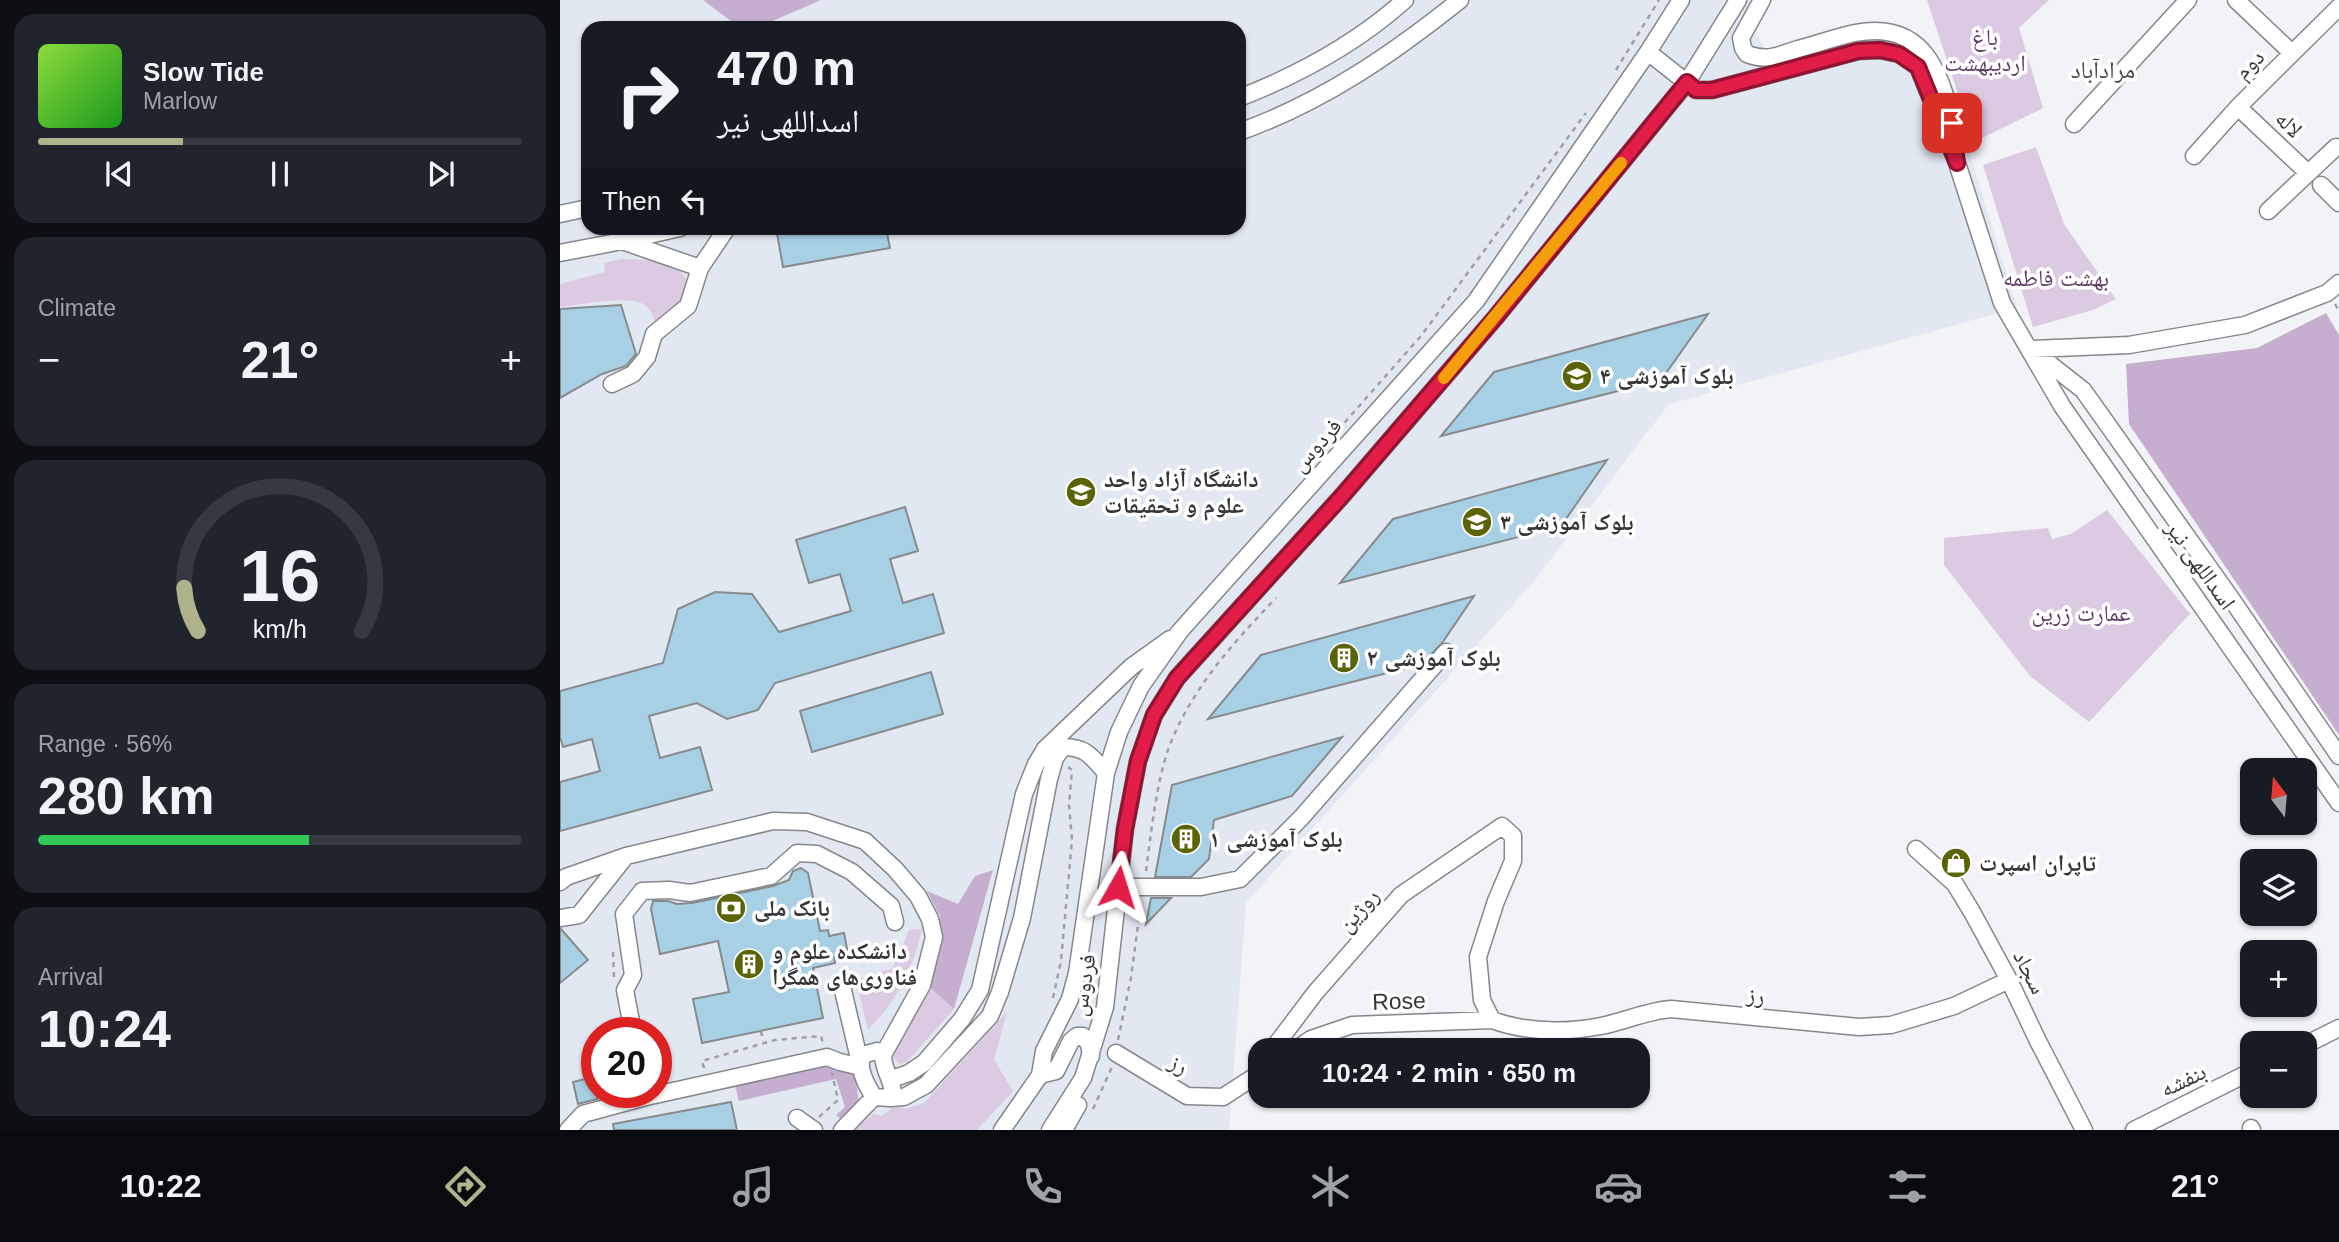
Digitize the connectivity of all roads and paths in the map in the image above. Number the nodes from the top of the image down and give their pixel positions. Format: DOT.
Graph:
graph roads {
  1 [pos="1405,0"];
  2 [pos="1460,0"];
  3 [pos="1681,0"];
  4 [pos="1738,0"];
  5 [pos="1762,0"];
  6 [pos="2188,0"];
  7 [pos="2236,0"];
  8 [pos="2339,7"];
  9 [pos="1648,52"];
  10 [pos="2292,54"];
  11 [pos="1687,82"];
  12 [pos="1246,95"];
  13 [pos="2238,107"];
  14 [pos="2074,124"];
  15 [pos="1246,129"];
  16 [pos="2336,146"];
  17 [pos="2194,156"];
  18 [pos="1957,163"];
  19 [pos="2308,173"];
  20 [pos="2321,185"];
  21 [pos="2339,203"];
  22 [pos="581,210"];
  23 [pos="2268,211"];
  24 [pos="560,214"];
  25 [pos="649,235"];
  26 [pos="722,235"];
  27 [pos="622,241"];
  28 [pos="560,253"];
  29 [pos="700,268"];
  30 [pos="2339,283"];
  31 [pos="2031,349"];
  32 [pos="612,384"];
  33 [pos="1276,598"];
  34 [pos="1180,631"];
  35 [pos="1446,652"];
  36 [pos="2339,756"];
  37 [pos="1066,766"];
  38 [pos="1105,772"];
  39 [pos="2339,803"];
  40 [pos="1916,849"];
  41 [pos="626,856"];
  42 [pos="560,882"];
  43 [pos="1118,887"];
  44 [pos="1143,888"];
  45 [pos="560,918"];
  46 [pos="895,922"];
  47 [pos="612,942"];
  48 [pos="614,980"];
  49 [pos="2010,980"];
  50 [pos="841,982"];
  51 [pos="1052,1001"];
  52 [pos="630,1017"];
  53 [pos="1492,1020"];
  54 [pos="2339,1028"];
  55 [pos="761,1031"];
  56 [pos="810,1037"];
  57 [pos="1281,1038"];
  58 [pos="1316,1038"];
  59 [pos="2317,1039"];
  60 [pos="763,1043"];
  61 [pos="1116,1053"];
  62 [pos="883,1055"];
  63 [pos="1091,1057"];
  64 [pos="713,1058"];
  65 [pos="829,1065"];
  66 [pos="861,1067"];
  67 [pos="1040,1075"];
  68 [pos="2240,1077"];
  69 [pos="892,1079"];
  70 [pos="1248,1080"];
  71 [pos="672,1089"];
  72 [pos="882,1098"];
  73 [pos="603,1108"];
  74 [pos="1090,1114"];
  75 [pos="807,1125"];
  76 [pos="568,1130"];
  77 [pos="842,1130"];
  78 [pos="1002,1130"];
  79 [pos="1040,1130"];
  80 [pos="1050,1130"];
  81 [pos="1064,1130"];
  82 [pos="2084,1130"];
  83 [pos="2134,1130"];
  1 -- 12 [label="street"];
  2 -- 15 [label="street"];
  3 -- 9 [label="street, فردوس"];
  4 -- 11 [label="street, فردوس"];
  5 -- 18 [label="street, اسداللهی نیر"];
  6 -- 14 [label="street"];
  7 -- 10 [label="street"];
  8 -- 10 [label="street, دوم"];
  9 -- 11 [label="street"];
  9 -- 34 [label="street, فردوس"];
  10 -- 13 [label="street, دوم"];
  11 -- 18 [label="street, اسداللهی نیر"];
  11 -- 43 [label="street, فردوس"];
  13 -- 17 [label="street, دوم"];
  13 -- 19 [label="street, لاله"];
  16 -- 19 [label="street"];
  18 -- 31 [label="street, اسداللهی نیر"];
  19 -- 23 [label="street"];
  20 -- 21 [label="street"];
  22 -- 24 [label="street"];
  25 -- 27 [label="street"];
  26 -- 29 [label="street"];
  27 -- 28 [label="street"];
  27 -- 29 [label="street"];
  29 -- 32 [label="street"];
  30 -- 31 [label="street"];
  31 -- 36 [label="street, اسداللهی نیر"];
  31 -- 39 [label="street, اسداللهی نیر"];
  33 -- 44 [label="path"];
  34 -- 38 [label="street, فردوس"];
  34 -- 69 [label="street"];
  35 -- 44 [label="street"];
  37 -- 51 [label="path"];
  38 -- 67 [label="street, فردوس"];
  38 -- 72 [label="street"];
  40 -- 49 [label="street, سجاد"];
  41 -- 42 [label="street"];
  41 -- 45 [label="street"];
  41 -- 62 [label="street"];
  43 -- 44 [label="street"];
  43 -- 63 [label="street, فردوس"];
  44 -- 61 [label="path"];
  46 -- 52 [label="street"];
  47 -- 48 [label="path"];
  49 -- 53 [label="street, رز"];
  49 -- 82 [label="street, سجاد"];
  50 -- 66 [label="street"];
  53 -- 57 [label="street, روژین"];
  53 -- 58 [label="street, Rose"];
  54 -- 59 [label="street"];
  55 -- 60 [label="path"];
  56 -- 60 [label="path"];
  60 -- 64 [label="path"];
  61 -- 70 [label="street, رز"];
  61 -- 74 [label="path"];
  62 -- 66 [label="street"];
  62 -- 69 [label="street"];
  63 -- 67 [label="street"];
  63 -- 79 [label="street"];
  63 -- 80 [label="street"];
  63 -- 81 [label="street"];
  65 -- 75 [label="path"];
  66 -- 71 [label="street"];
  66 -- 72 [label="street"];
  67 -- 78 [label="street"];
  68 -- 83 [label="street, بنفشه"];
  69 -- 72 [label="street"];
  72 -- 77 [label="street"];
  73 -- 76 [label="street"];
}
